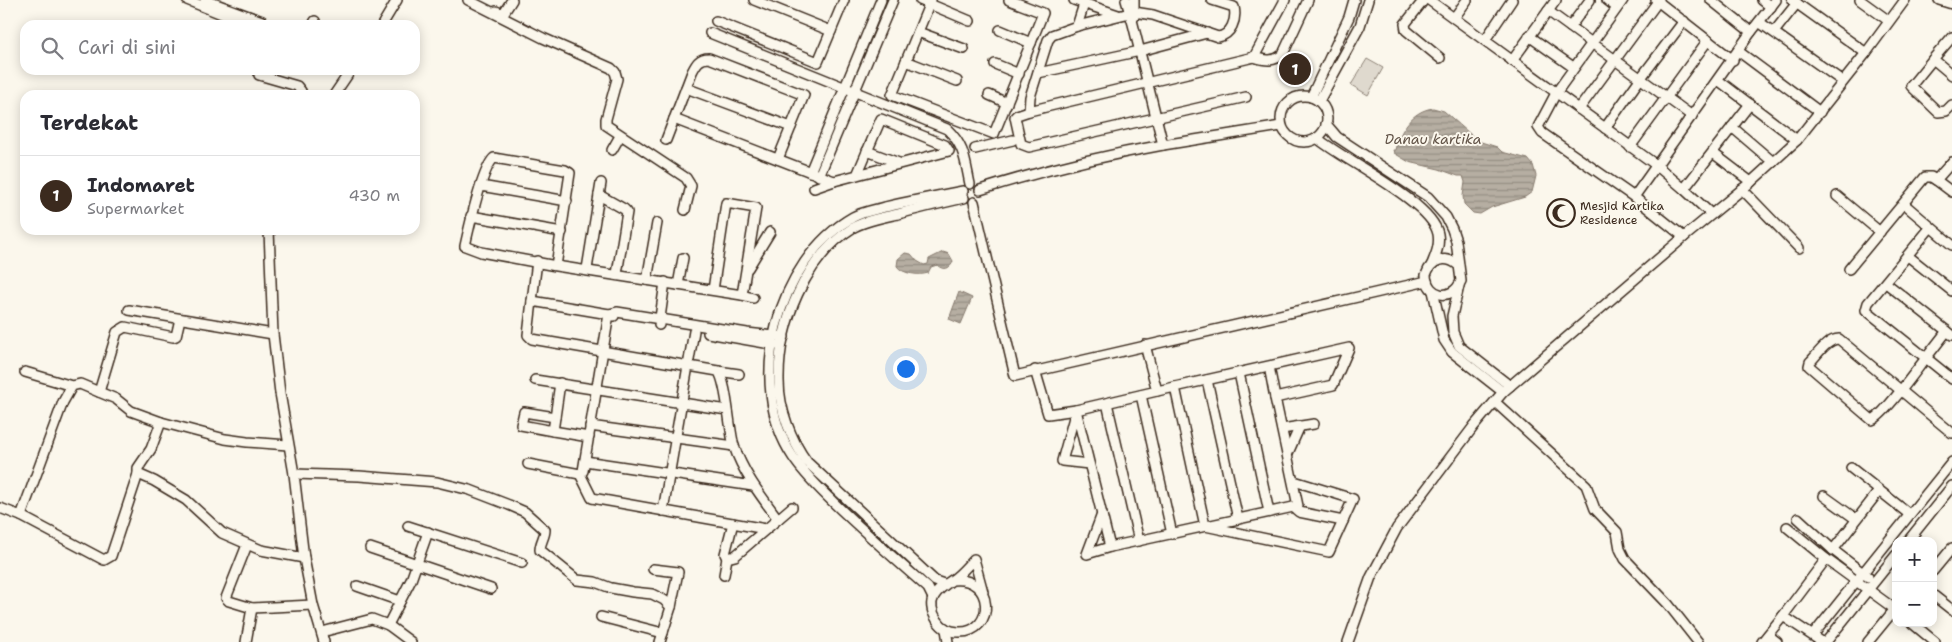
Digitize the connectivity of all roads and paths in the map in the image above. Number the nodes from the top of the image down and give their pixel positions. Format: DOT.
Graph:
graph roads {
  1 [pos="187,0"];
  2 [pos="205,0"];
  3 [pos="398,0"];
  4 [pos="468,0"];
  5 [pos="476,0"];
  6 [pos="512,0"];
  7 [pos="754,0"];
  8 [pos="843,0"];
  9 [pos="881,0"];
  10 [pos="893,0"];
  11 [pos="920,0"];
  12 [pos="1009,0"];
  13 [pos="1074,0"];
  14 [pos="1126,0"];
  15 [pos="1134,0"];
  16 [pos="1212,0"];
  17 [pos="1285,0"];
  18 [pos="1308,0"];
  19 [pos="1354,0"];
  20 [pos="1368,0"];
  21 [pos="1424,0"];
  22 [pos="1429,0"];
  23 [pos="1467,0"];
  24 [pos="1512,0"];
  25 [pos="1556,0"];
  26 [pos="1590,0"];
  27 [pos="1607,0"];
  28 [pos="1711,0"];
  29 [pos="1762,0"];
  30 [pos="1860,0"];
  31 [pos="1905,0"];
  32 [pos="1939,0"];
  33 [pos="1658,1"];
  34 [pos="1794,1"];
  35 [pos="930,2"];
  36 [pos="1084,4"];
  37 [pos="1620,4"];
  38 [pos="1774,4"];
  39 [pos="1952,4"];
  40 [pos="1548,11"];
  41 [pos="1128,13"];
  42 [pos="502,16"];
  43 [pos="1454,18"];
  44 [pos="237,20"];
  45 [pos="259,20"];
  46 [pos="385,20"];
  47 [pos="1889,20"];
  48 [pos="970,21"];
  49 [pos="1684,21"];
  50 [pos="716,22"];
  51 [pos="1759,22"];
  52 [pos="1077,26"];
  53 [pos="1570,27"];
  54 [pos="1000,30"];
  55 [pos="831,31"];
  56 [pos="918,32"];
  57 [pos="1751,32"];
  58 [pos="1774,32"];
  59 [pos="710,33"];
  60 [pos="1207,33"];
  61 [pos="1529,36"];
  62 [pos="1952,37"];
  63 [pos="1485,40"];
  64 [pos="1708,40"];
  65 [pos="1031,43"];
  66 [pos="1591,43"];
  67 [pos="964,49"];
  68 [pos="1140,51"];
  69 [pos="1738,51"];
  70 [pos="1866,52"];
  71 [pos="1254,57"];
  72 [pos="1440,58"];
  73 [pos="1733,60"];
  74 [pos="1933,60"];
  75 [pos="906,61"];
  76 [pos="1512,61"];
  77 [pos="1616,61"];
  78 [pos="995,64"];
  79 [pos="1573,67"];
  80 [pos="1038,73"];
  81 [pos="1018,74"];
  82 [pos="262,75"];
  83 [pos="348,75"];
  84 [pos="1952,75"];
  85 [pos="1838,78"];
  86 [pos="1640,79"];
  87 [pos="1718,80"];
  88 [pos="957,81"];
  89 [pos="1148,83"];
  90 [pos="686,88"];
  91 [pos="845,88"];
  92 [pos="300,90"];
  93 [pos="338,90"];
  94 [pos="854,92"];
  95 [pos="1556,93"];
  96 [pos="989,95"];
  97 [pos="1246,97"];
  98 [pos="1667,97"];
  99 [pos="1315,99"];
  100 [pos="1007,103"];
  101 [pos="1750,104"];
  102 [pos="1952,105"];
  103 [pos="1580,109"];
  104 [pos="1029,111"];
  105 [pos="1820,112"];
  106 [pos="1692,116"];
  107 [pos="674,119"];
  108 [pos="1156,119"];
  109 [pos="1326,124"];
  110 [pos="1282,126"];
  111 [pos="791,127"];
  112 [pos="1732,127"];
  113 [pos="1605,128"];
  114 [pos="989,132"];
  115 [pos="620,136"];
  116 [pos="1317,138"];
  117 [pos="666,140"];
  118 [pos="1013,140"];
  119 [pos="1797,140"];
  120 [pos="993,145"];
  121 [pos="1163,145"];
  122 [pos="1630,147"];
  123 [pos="975,149"];
  124 [pos="612,150"];
  125 [pos="867,150"];
  126 [pos="1713,153"];
  127 [pos="778,159"];
  128 [pos="1773,162"];
  129 [pos="1952,162"];
  130 [pos="899,163"];
  131 [pos="1656,165"];
  132 [pos="810,172"];
  133 [pos="857,175"];
  134 [pos="819,176"];
  135 [pos="1936,180"];
  136 [pos="834,181"];
  137 [pos="1751,182"];
  138 [pos="600,183"];
  139 [pos="970,184"];
  140 [pos="481,186"];
  141 [pos="814,188"];
  142 [pos="1684,189"];
  143 [pos="1742,189"];
  144 [pos="980,190"];
  145 [pos="1952,192"];
  146 [pos="963,195"];
  147 [pos="599,196"];
  148 [pos="1837,196"];
  149 [pos="1634,197"];
  150 [pos="567,202"];
  151 [pos="974,202"];
  152 [pos="1904,204"];
  153 [pos="914,205"];
  154 [pos="685,210"];
  155 [pos="1711,214"];
  156 [pos="471,216"];
  157 [pos="657,223"];
  158 [pos="1930,228"];
  159 [pos="562,232"];
  160 [pos="770,232"];
  161 [pos="1880,232"];
  162 [pos="269,235"];
  163 [pos="1684,237"];
  164 [pos="1952,245"];
  165 [pos="1799,248"];
  166 [pos="1908,256"];
  167 [pos="683,258"];
  168 [pos="538,262"];
  169 [pos="1432,264"];
  170 [pos="1458,265"];
  171 [pos="556,266"];
  172 [pos="587,269"];
  173 [pos="1849,269"];
  174 [pos="745,272"];
  175 [pos="617,274"];
  176 [pos="647,280"];
  177 [pos="1427,281"];
  178 [pos="665,282"];
  179 [pos="1886,283"];
  180 [pos="678,284"];
  181 [pos="1459,286"];
  182 [pos="713,290"];
  183 [pos="1952,290"];
  184 [pos="1433,291"];
  185 [pos="742,295"];
  186 [pos="753,298"];
  187 [pos="532,301"];
  188 [pos="129,310"];
  189 [pos="609,314"];
  190 [pos="180,318"];
  191 [pos="659,322"];
  192 [pos="694,330"];
  193 [pos="1950,333"];
  194 [pos="273,334"];
  195 [pos="746,336"];
  196 [pos="773,340"];
  197 [pos="783,341"];
  198 [pos="1145,345"];
  199 [pos="603,351"];
  200 [pos="1926,358"];
  201 [pos="688,366"];
  202 [pos="1269,366"];
  203 [pos="1035,370"];
  204 [pos="718,371"];
  205 [pos="25,372"];
  206 [pos="1239,373"];
  207 [pos="739,374"];
  208 [pos="1952,379"];
  209 [pos="535,380"];
  210 [pos="1207,380"];
  211 [pos="560,383"];
  212 [pos="72,386"];
  213 [pos="1175,387"];
  214 [pos="597,389"];
  215 [pos="1506,389"];
  216 [pos="1156,391"];
  217 [pos="1900,391"];
  218 [pos="99,392"];
  219 [pos="1141,395"];
  220 [pos="1275,398"];
  221 [pos="681,402"];
  222 [pos="1107,402"];
  223 [pos="1496,402"];
  224 [pos="727,410"];
  225 [pos="1076,410"];
  226 [pos="555,417"];
  227 [pos="161,422"];
  228 [pos="1314,424"];
  229 [pos="590,426"];
  230 [pos="1300,426"];
  231 [pos="1282,429"];
  232 [pos="553,431"];
  233 [pos="1952,433"];
  234 [pos="589,437"];
  235 [pos="677,438"];
  236 [pos="789,442"];
  237 [pos="288,444"];
  238 [pos="734,446"];
  239 [pos="1288,453"];
  240 [pos="585,461"];
  241 [pos="1952,462"];
  242 [pos="528,464"];
  243 [pos="1090,464"];
  244 [pos="1851,468"];
  245 [pos="138,474"];
  246 [pos="294,474"];
  247 [pos="580,474"];
  248 [pos="670,474"];
  249 [pos="1294,481"];
  250 [pos="753,486"];
  251 [pos="1952,486"];
  252 [pos="1879,491"];
  253 [pos="1824,496"];
  254 [pos="792,507"];
  255 [pos="1293,507"];
  256 [pos="0,508"];
  257 [pos="663,511"];
  258 [pos="859,511"];
  259 [pos="1269,512"];
  260 [pos="1102,514"];
  261 [pos="1909,514"];
  262 [pos="20,516"];
  263 [pos="1798,518"];
  264 [pos="778,519"];
  265 [pos="851,519"];
  266 [pos="1238,519"];
  267 [pos="1856,519"];
  268 [pos="1343,521"];
  269 [pos="733,523"];
  270 [pos="408,526"];
  271 [pos="1205,526"];
  272 [pos="1787,527"];
  273 [pos="766,529"];
  274 [pos="428,532"];
  275 [pos="1172,534"];
  276 [pos="1911,537"];
  277 [pos="1139,541"];
  278 [pos="247,545"];
  279 [pos="370,548"];
  280 [pos="1110,548"];
  281 [pos="1952,548"];
  282 [pos="1833,550"];
  283 [pos="304,558"];
  284 [pos="727,558"];
  285 [pos="1826,559"];
  286 [pos="1949,559"];
  287 [pos="1892,560"];
  288 [pos="522,563"];
  289 [pos="417,564"];
  290 [pos="1937,568"];
  291 [pos="652,569"];
  292 [pos="1863,574"];
  293 [pos="724,575"];
  294 [pos="948,582"];
  295 [pos="1856,582"];
  296 [pos="358,586"];
  297 [pos="1871,586"];
  298 [pos="491,589"];
  299 [pos="983,592"];
  300 [pos="933,598"];
  301 [pos="1937,598"];
  302 [pos="400,601"];
  303 [pos="313,605"];
  304 [pos="1892,606"];
  305 [pos="671,607"];
  306 [pos="252,608"];
  307 [pos="1952,610"];
  308 [pos="1892,613"];
  309 [pos="601,616"];
  310 [pos="1783,616"];
  311 [pos="388,625"];
  312 [pos="1917,627"];
  313 [pos="946,629"];
  314 [pos="322,632"];
  315 [pos="963,632"];
  316 [pos="1813,635"];
  317 [pos="661,637"];
  318 [pos="1765,638"];
  319 [pos="1872,640"];
  320 [pos="246,642"];
  321 [pos="324,642"];
  322 [pos="411,642"];
  323 [pos="948,642"];
  324 [pos="961,642"];
  325 [pos="1348,642"];
  326 [pos="1698,642"];
  327 [pos="1777,642"];
  328 [pos="1824,642"];
  329 [pos="1935,642"];
  1 -- 44 [label="street"];
  2 -- 45 [label="street"];
  3 -- 46 [label="street"];
  4 -- 42 [label="street"];
  5 -- 42 [label="street"];
  6 -- 42 [label="street"];
  7 -- 55 [label="street"];
  8 -- 55 [label="street"];
  9 -- 91 [label="street"];
  10 -- 94 [label="street"];
  11 -- 35 [label="street"];
  12 -- 65 [label="street"];
  13 -- 36 [label="street"];
  14 -- 41 [label="street"];
  15 -- 41 [label="street"];
  16 -- 60 [label="street"];
  17 -- 71 [label="street"];
  18 -- 71 [label="street"];
  19 -- 99 [label="street"];
  20 -- 99 [label="street"];
  21 -- 72 [label="street"];
  22 -- 43 [label="street"];
  23 -- 43 [label="street"];
  24 -- 63 [label="street"];
  25 -- 40 [label="street"];
  26 -- 53 [label="street"];
  27 -- 37 [label="street"];
  28 -- 57 [label="street"];
  29 -- 38 [label="street"];
  30 -- 47 [label="street"];
  31 -- 47 [label="street"];
  32 -- 39 [label="street"];
  33 -- 49 [label="street"];
  33 -- 77 [label="street"];
  34 -- 58 [label="street"];
  34 -- 70 [label="street"];
  35 -- 48 [label="street"];
  35 -- 56 [label="street"];
  36 -- 41 [label="street"];
  36 -- 52 [label="street"];
  37 -- 66 [label="street"];
  38 -- 51 [label="street"];
  40 -- 53 [label="street"];
  40 -- 61 [label="street"];
  41 -- 52 [label="street"];
  41 -- 60 [label="street"];
  41 -- 68 [label="street"];
  42 -- 115 [label="street"];
  43 -- 63 [label="street"];
  47 -- 70 [label="street"];
  49 -- 64 [label="street"];
  49 -- 86 [label="street"];
  50 -- 55 [label="street"];
  51 -- 57 [label="street"];
  51 -- 58 [label="street"];
  52 -- 80 [label="street"];
  53 -- 66 [label="street"];
  54 -- 65 [label="street"];
  56 -- 67 [label="street"];
  56 -- 75 [label="street"];
  57 -- 69 [label="street"];
  58 -- 85 [label="street"];
  59 -- 91 [label="street"];
  60 -- 68 [label="street"];
  61 -- 76 [label="street"];
  61 -- 79 [label="street"];
  62 -- 74 [label="street"];
  63 -- 76 [label="street"];
  64 -- 73 [label="street"];
  64 -- 98 [label="street"];
  65 -- 81 [label="street"];
  66 -- 77 [label="street"];
  66 -- 79 [label="street"];
  68 -- 80 [label="street"];
  68 -- 89 [label="street"];
  69 -- 73 [label="street"];
  69 -- 105 [label="street"];
  70 -- 105 [label="street"];
  71 -- 89 [label="street"];
  73 -- 87 [label="street"];
  74 -- 84 [label="street"];
  74 -- 102 [label="street"];
  75 -- 88 [label="street"];
  75 -- 114 [label="street"];
  76 -- 95 [label="street"];
  77 -- 86 [label="street"];
  77 -- 103 [label="street"];
  78 -- 81 [label="street"];
  79 -- 95 [label="street"];
  80 -- 104 [label="street"];
  81 -- 100 [label="street"];
  82 -- 92 [label="street"];
  83 -- 93 [label="street"];
  86 -- 98 [label="street"];
  86 -- 113 [label="street"];
  87 -- 101 [label="street"];
  87 -- 106 [label="street"];
  89 -- 104 [label="street"];
  89 -- 108 [label="street"];
  90 -- 107 [label="street"];
  90 -- 111 [label="street"];
  90 -- 111 [label="street"];
  91 -- 94 [label="street"];
  91 -- 132 [label="street"];
  94 -- 134 [label="street"];
  94 -- 139 [label="street"];
  95 -- 103 [label="street"];
  95 -- 149 [label="street"];
  96 -- 100 [label="street"];
  97 -- 108 [label="street"];
  98 -- 106 [label="street"];
  98 -- 122 [label="street"];
  99 -- 109 [label="street"];
  99 -- 110 [label="street"];
  100 -- 114 [label="street"];
  101 -- 112 [label="street"];
  101 -- 119 [label="street"];
  103 -- 113 [label="street"];
  104 -- 108 [label="street"];
  105 -- 119 [label="street"];
  106 -- 131 [label="street"];
  107 -- 117 [label="street"];
  107 -- 127 [label="street"];
  108 -- 121 [label="street"];
  109 -- 116 [label="street"];
  109 -- 170 [label="street"];
  110 -- 116 [label="street"];
  110 -- 121 [label="street"];
  111 -- 127 [label="street"];
  112 -- 126 [label="street"];
  112 -- 128 [label="street"];
  113 -- 122 [label="street"];
  114 -- 120 [label="street"];
  115 -- 124 [label="street"];
  115 -- 154 [label="street"];
  116 -- 169 [label="street"];
  118 -- 120 [label="street"];
  119 -- 128 [label="street"];
  120 -- 123 [label="street"];
  121 -- 144 [label="street"];
  122 -- 131 [label="street"];
  125 -- 130 [label="street"];
  125 -- 130 [label="street"];
  125 -- 133 [label="street"];
  126 -- 137 [label="street"];
  126 -- 142 [label="street"];
  127 -- 132 [label="street"];
  128 -- 137 [label="street"];
  129 -- 135 [label="street"];
  130 -- 133 [label="street"];
  131 -- 142 [label="street"];
  131 -- 149 [label="street"];
  132 -- 134 [label="street"];
  133 -- 136 [label="street"];
  134 -- 136 [label="street"];
  135 -- 145 [label="street"];
  135 -- 152 [label="street"];
  136 -- 141 [label="street"];
  137 -- 143 [label="street"];
  138 -- 147 [label="street"];
  139 -- 144 [label="street"];
  139 -- 146 [label="street"];
  140 -- 150 [label="street"];
  140 -- 150 [label="street"];
  140 -- 156 [label="street"];
  142 -- 155 [label="street"];
  143 -- 155 [label="street"];
  143 -- 165 [label="street"];
  144 -- 151 [label="street"];
  146 -- 151 [label="street"];
  146 -- 153 [label="street"];
  147 -- 172 [label="street"];
  147 -- 175 [label="street"];
  148 -- 161 [label="street"];
  149 -- 163 [label="street"];
  150 -- 159 [label="street"];
  151 -- 203 [label="street"];
  152 -- 158 [label="street"];
  152 -- 161 [label="street"];
  153 -- 196 [label="street"];
  153 -- 197 [label="street"];
  155 -- 163 [label="street"];
  156 -- 159 [label="street"];
  156 -- 168 [label="street"];
  157 -- 176 [label="street"];
  158 -- 164 [label="street"];
  158 -- 166 [label="street"];
  159 -- 171 [label="street"];
  160 -- 174 [label="street"];
  161 -- 173 [label="street"];
  162 -- 194 [label="street"];
  163 -- 215 [label="street"];
  166 -- 179 [label="street"];
  166 -- 183 [label="street"];
  167 -- 180 [label="street"];
  168 -- 171 [label="street"];
  168 -- 187 [label="street"];
  169 -- 170 [label="street"];
  169 -- 177 [label="street"];
  170 -- 181 [label="street"];
  171 -- 172 [label="street"];
  172 -- 175 [label="street"];
  174 -- 182 [label="street"];
  174 -- 185 [label="street"];
  175 -- 176 [label="street"];
  176 -- 178 [label="street"];
  177 -- 184 [label="street"];
  177 -- 198 [label="street"];
  178 -- 180 [label="street"];
  178 -- 191 [label="street"];
  179 -- 193 [label="street"];
  179 -- 200 [label="street"];
  180 -- 182 [label="street"];
  181 -- 184 [label="street"];
  181 -- 215 [label="street"];
  182 -- 185 [label="street"];
  184 -- 215 [label="street"];
  185 -- 186 [label="street"];
  187 -- 189 [label="street"];
  187 -- 199 [label="street"];
  188 -- 190 [label="street"];
  189 -- 191 [label="street"];
  189 -- 199 [label="street"];
  190 -- 194 [label="street"];
  190 -- 218 [label="street"];
  191 -- 192 [label="street"];
  191 -- 195 [label="street"];
  192 -- 195 [label="street"];
  192 -- 201 [label="street"];
  193 -- 200 [label="street"];
  194 -- 237 [label="street"];
  195 -- 196 [label="street"];
  196 -- 197 [label="street"];
  196 -- 236 [label="street"];
  197 -- 236 [label="street"];
  198 -- 203 [label="street"];
  198 -- 216 [label="street"];
  199 -- 201 [label="street"];
  199 -- 214 [label="street"];
  200 -- 208 [label="street"];
  200 -- 217 [label="street"];
  201 -- 204 [label="street"];
  201 -- 221 [label="street"];
  202 -- 206 [label="street"];
  202 -- 220 [label="street"];
  202 -- 220 [label="street"];
  203 -- 225 [label="street"];
  204 -- 207 [label="street"];
  204 -- 224 [label="street"];
  205 -- 212 [label="street"];
  206 -- 210 [label="street"];
  206 -- 259 [label="street"];
  209 -- 211 [label="street"];
  210 -- 213 [label="street"];
  210 -- 266 [label="street"];
  211 -- 214 [label="street"];
  211 -- 226 [label="street"];
  212 -- 218 [label="street"];
  212 -- 262 [label="street"];
  213 -- 216 [label="street"];
  213 -- 271 [label="street"];
  214 -- 221 [label="street"];
  214 -- 229 [label="street"];
  215 -- 223 [label="street"];
  216 -- 219 [label="street"];
  217 -- 217 [label="street"];
  217 -- 233 [label="street"];
  218 -- 227 [label="street"];
  219 -- 222 [label="street"];
  219 -- 275 [label="street"];
  220 -- 231 [label="street"];
  221 -- 224 [label="street"];
  221 -- 235 [label="street"];
  222 -- 225 [label="street"];
  222 -- 277 [label="street"];
  223 -- 325 [label="street"];
  223 -- 326 [label="street"];
  224 -- 238 [label="street"];
  225 -- 243 [label="street"];
  225 -- 243 [label="street"];
  226 -- 232 [label="street"];
  226 -- 232 [label="street"];
  227 -- 237 [label="street"];
  227 -- 245 [label="street"];
  228 -- 230 [label="street"];
  229 -- 234 [label="street"];
  229 -- 235 [label="street"];
  230 -- 231 [label="street"];
  230 -- 239 [label="street"];
  231 -- 239 [label="street"];
  232 -- 234 [label="street"];
  234 -- 240 [label="street"];
  235 -- 238 [label="street"];
  235 -- 248 [label="street"];
  236 -- 258 [label="street"];
  236 -- 265 [label="street"];
  237 -- 246 [label="street"];
  238 -- 250 [label="street"];
  239 -- 249 [label="street"];
  240 -- 247 [label="street"];
  240 -- 248 [label="street"];
  241 -- 261 [label="street"];
  242 -- 247 [label="street"];
  243 -- 260 [label="street"];
  244 -- 252 [label="street"];
  245 -- 262 [label="street"];
  245 -- 278 [label="street"];
  246 -- 283 [label="street"];
  246 -- 305 [label="street"];
  247 -- 257 [label="street"];
  248 -- 250 [label="street"];
  248 -- 257 [label="street"];
  249 -- 255 [label="street"];
  249 -- 268 [label="street"];
  250 -- 264 [label="street"];
  251 -- 276 [label="street"];
  252 -- 261 [label="street"];
  252 -- 267 [label="street"];
  253 -- 267 [label="street"];
  254 -- 264 [label="street"];
  255 -- 259 [label="street"];
  255 -- 268 [label="street"];
  256 -- 262 [label="street"];
  257 -- 269 [label="street"];
  258 -- 265 [label="street"];
  258 -- 294 [label="street"];
  259 -- 266 [label="street"];
  260 -- 280 [label="street"];
  260 -- 280 [label="street"];
  261 -- 292 [label="street"];
  263 -- 282 [label="street"];
  264 -- 273 [label="street"];
  265 -- 300 [label="street"];
  266 -- 271 [label="street"];
  267 -- 282 [label="street"];
  268 -- 271 [label="street"];
  269 -- 273 [label="street"];
  269 -- 284 [label="street"];
  270 -- 274 [label="street"];
  271 -- 275 [label="street"];
  272 -- 285 [label="street"];
  273 -- 284 [label="street"];
  274 -- 288 [label="street"];
  274 -- 289 [label="street"];
  275 -- 277 [label="street"];
  277 -- 280 [label="street"];
  278 -- 283 [label="street"];
  278 -- 306 [label="street"];
  279 -- 289 [label="street"];
  281 -- 286 [label="street"];
  282 -- 292 [label="street"];
  283 -- 303 [label="street"];
  284 -- 293 [label="street"];
  285 -- 295 [label="street"];
  285 -- 310 [label="street"];
  286 -- 290 [label="street"];
  287 -- 297 [label="street"];
  289 -- 298 [label="street"];
  289 -- 302 [label="street"];
  291 -- 305 [label="street"];
  292 -- 295 [label="street"];
  292 -- 297 [label="street"];
  294 -- 299 [label="street"];
  294 -- 299 [label="street"];
  294 -- 300 [label="street"];
  295 -- 297 [label="street"];
  295 -- 316 [label="street"];
  296 -- 302 [label="street"];
  297 -- 304 [label="street"];
  297 -- 328 [label="street"];
  299 -- 315 [label="street"];
  300 -- 313 [label="street"];
  301 -- 307 [label="street"];
  302 -- 311 [label="street"];
  303 -- 306 [label="street"];
  303 -- 314 [label="street"];
  305 -- 317 [label="street"];
  306 -- 320 [label="street"];
  308 -- 319 [label="street"];
  309 -- 317 [label="street"];
  310 -- 316 [label="street"];
  310 -- 318 [label="street"];
  311 -- 314 [label="street"];
  311 -- 322 [label="street"];
  312 -- 329 [label="street"];
  313 -- 315 [label="street"];
  313 -- 323 [label="street"];
  314 -- 321 [label="street"];
  315 -- 324 [label="street"];
  316 -- 328 [label="street"];
  318 -- 327 [label="street"];
}
